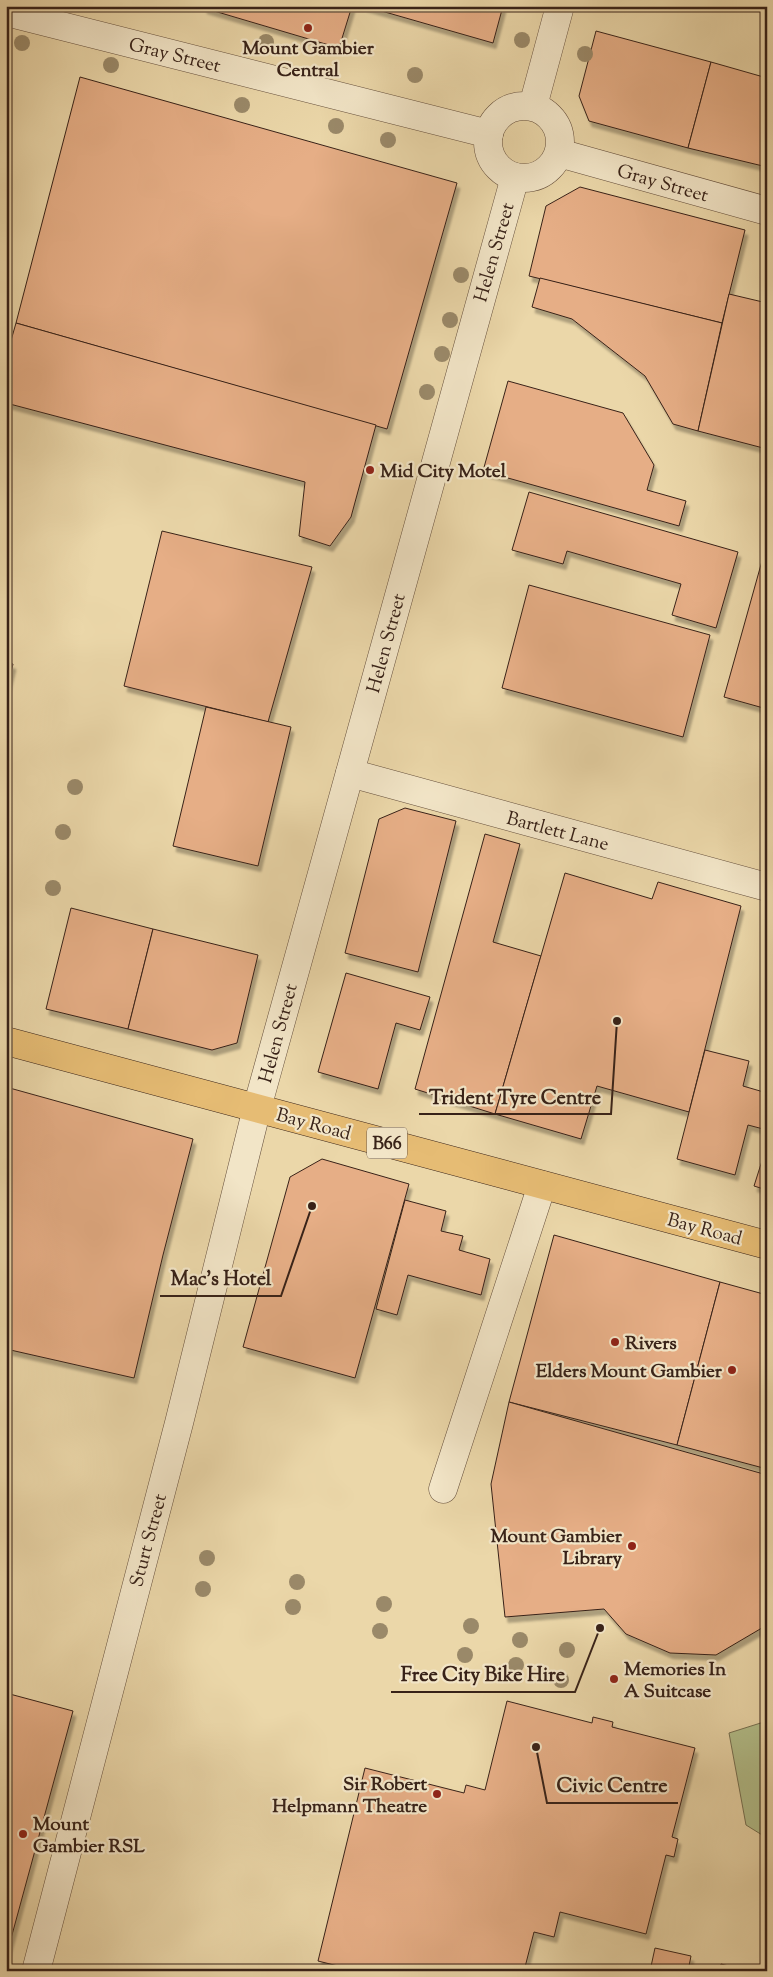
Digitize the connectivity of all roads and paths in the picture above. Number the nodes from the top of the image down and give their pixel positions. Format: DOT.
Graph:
graph roads {
  1 [pos="560,6"];
  2 [pos="6,12"];
  3 [pos="533,106"];
  4 [pos="489,134"];
  5 [pos="559,153"];
  6 [pos="515,178"];
  7 [pos="767,211"];
  8 [pos="350,773"];
  9 [pos="767,887"];
  10 [pos="6,1042"];
  11 [pos="257,1108"];
  12 [pos="542,1184"];
  13 [pos="767,1245"];
  14 [pos="443,1489"];
  15 [pos="36,1971"];
  1 -- 3 [label="street"];
  2 -- 4 [label="street, Gray Street"];
  3 -- 4 [label="street"];
  3 -- 5 [label="street"];
  4 -- 6 [label="street"];
  5 -- 6 [label="street"];
  5 -- 7 [label="street, Gray Street"];
  6 -- 8 [label="street, Helen Street"];
  8 -- 9 [label="street, Bartlett Lane"];
  8 -- 11 [label="street, Helen Street"];
  10 -- 11 [label="main road, Bay Road / B66"];
  11 -- 12 [label="main road, Bay Road / B66"];
  11 -- 15 [label="street, Sturt Street"];
  12 -- 13 [label="main road, Bay Road / B66"];
  12 -- 14 [label="street"];
}
